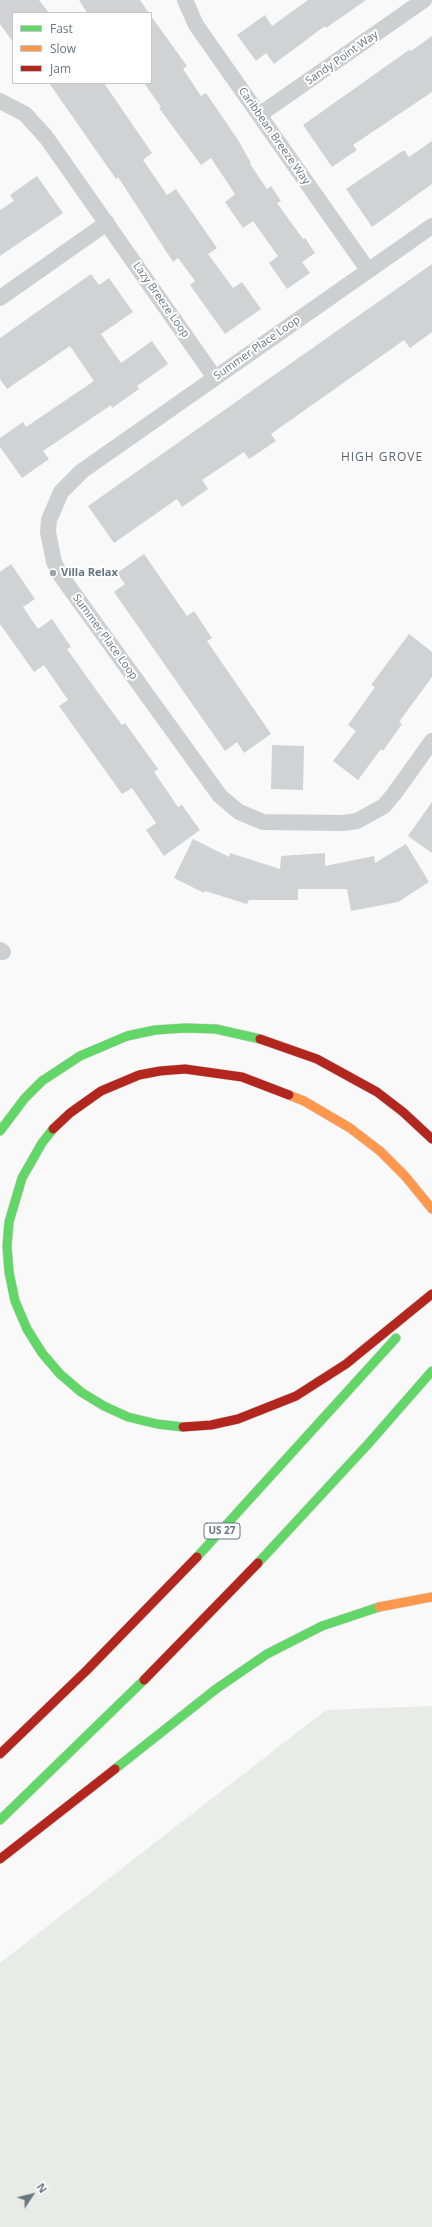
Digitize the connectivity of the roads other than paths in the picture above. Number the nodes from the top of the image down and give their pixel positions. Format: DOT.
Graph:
graph roads {
  1 [pos="185,0"];
  2 [pos="424,0"];
  3 [pos="0,101"];
  4 [pos="259,115"];
  5 [pos="107,223"];
  6 [pos="432,226"];
  7 [pos="368,270"];
  8 [pos="0,298"];
  9 [pos="215,378"];
  10 [pos="432,741"];
  11 [pos="0,1131"];
  12 [pos="432,1139"];
  13 [pos="432,1209"];
  14 [pos="432,1295"];
  15 [pos="432,1371"];
  16 [pos="432,1597"];
  17 [pos="0,1754"];
  18 [pos="0,1820"];
  19 [pos="0,1859"];
  1 -- 4 [label="street, Caribbean Breeze Way"];
  2 -- 4 [label="street, Sandy Point Way"];
  3 -- 5 [label="street, Lazy Breeze Loop"];
  4 -- 7 [label="street, Caribbean Breeze Way"];
  5 -- 8 [label="street"];
  5 -- 9 [label="street, Lazy Breeze Loop"];
  6 -- 7 [label="street, Summer Place Loop"];
  7 -- 9 [label="street, Summer Place Loop"];
  9 -- 10 [label="street, Summer Place Loop"];
  11 -- 12 [label="highway"];
  13 -- 14 [label="highway"];
  14 -- 17 [label="highway, US 27"];
  15 -- 18 [label="highway"];
  16 -- 19 [label="highway"];
}
